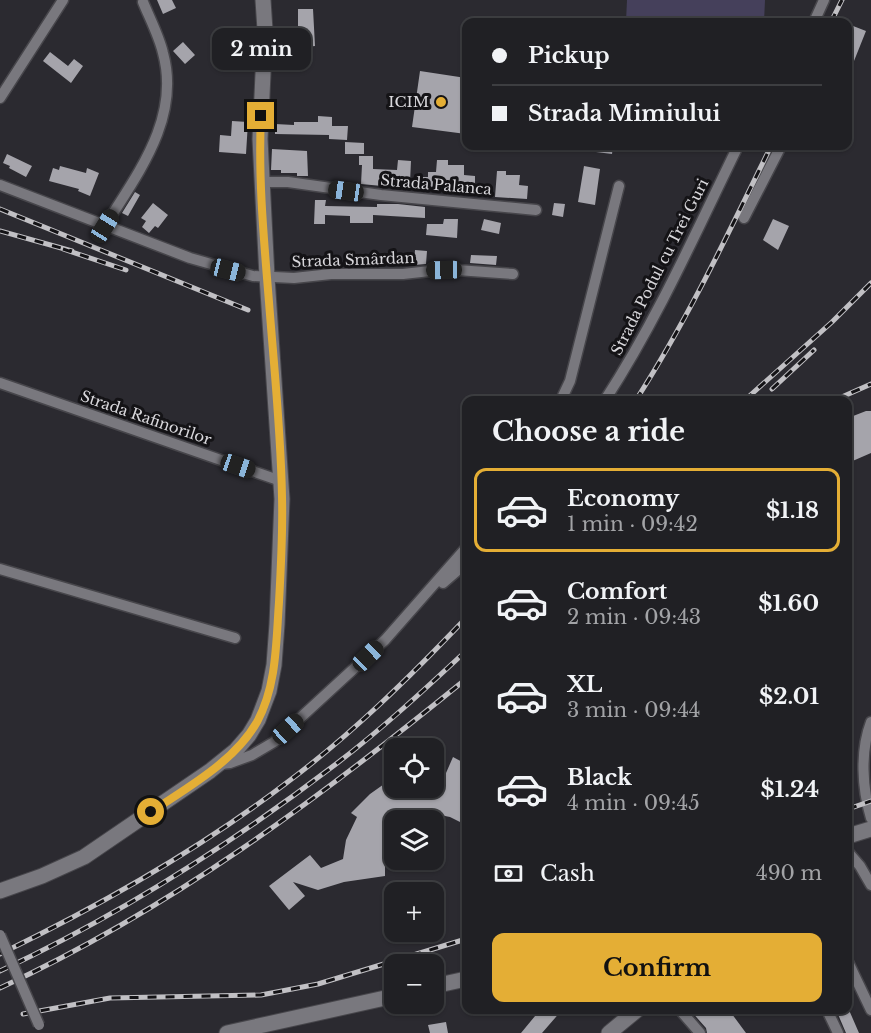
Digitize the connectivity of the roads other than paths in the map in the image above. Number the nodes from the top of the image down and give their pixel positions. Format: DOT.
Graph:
graph roads {
  1 [pos="63,0"];
  2 [pos="263,0"];
  3 [pos="824,0"];
  4 [pos="143,2"];
  5 [pos="816,18"];
  6 [pos="0,98"];
  7 [pos="736,150"];
  8 [pos="779,150"];
  9 [pos="262,182"];
  10 [pos="0,185"];
  11 [pos="619,186"];
  12 [pos="536,210"];
  13 [pos="744,218"];
  14 [pos="105,226"];
  15 [pos="513,274"];
  16 [pos="267,277"];
  17 [pos="0,383"];
  18 [pos="563,396"];
  19 [pos="607,396"];
  20 [pos="281,481"];
  21 [pos="462,553"];
  22 [pos="462,566"];
  23 [pos="0,569"];
  24 [pos="417,604"];
  25 [pos="236,638"];
  26 [pos="871,722"];
  27 [pos="219,764"];
  28 [pos="871,818"];
  29 [pos="871,829"];
  30 [pos="852,835"];
  31 [pos="852,857"];
  32 [pos="871,885"];
  33 [pos="0,891"];
  34 [pos="0,935"];
  35 [pos="852,970"];
  36 [pos="462,979"];
  37 [pos="444,984"];
  38 [pos="384,998"];
  39 [pos="871,1010"];
  40 [pos="632,1014"];
  41 [pos="683,1014"];
  42 [pos="828,1014"];
  43 [pos="41,1029"];
  44 [pos="227,1033"];
  45 [pos="609,1033"];
  46 [pos="700,1033"];
  47 [pos="838,1033"];
  1 -- 6 [label="street"];
  2 -- 9 [label="street"];
  3 -- 5 [label="street"];
  4 -- 14 [label="street"];
  7 -- 19 [label="street, Strada Podul cu Trei Guri"];
  8 -- 13 [label="street"];
  9 -- 12 [label="street, Strada Palanca"];
  9 -- 16 [label="street"];
  10 -- 14 [label="street, Strada Smârdan"];
  11 -- 18 [label="street"];
  14 -- 16 [label="street, Strada Smârdan"];
  15 -- 16 [label="street, Strada Smârdan"];
  16 -- 20 [label="street"];
  17 -- 20 [label="street, Strada Rafinorilor"];
  20 -- 27 [label="street"];
  21 -- 24 [label="street"];
  22 -- 24 [label="street"];
  23 -- 25 [label="street"];
  24 -- 27 [label="street"];
  26 -- 28 [label="street"];
  27 -- 33 [label="street"];
  29 -- 30 [label="street"];
  31 -- 32 [label="street"];
  34 -- 43 [label="street, bridge"];
  35 -- 39 [label="street"];
  36 -- 37 [label="street"];
  38 -- 44 [label="street"];
  40 -- 45 [label="street"];
  41 -- 46 [label="street"];
  42 -- 47 [label="street"];
}
